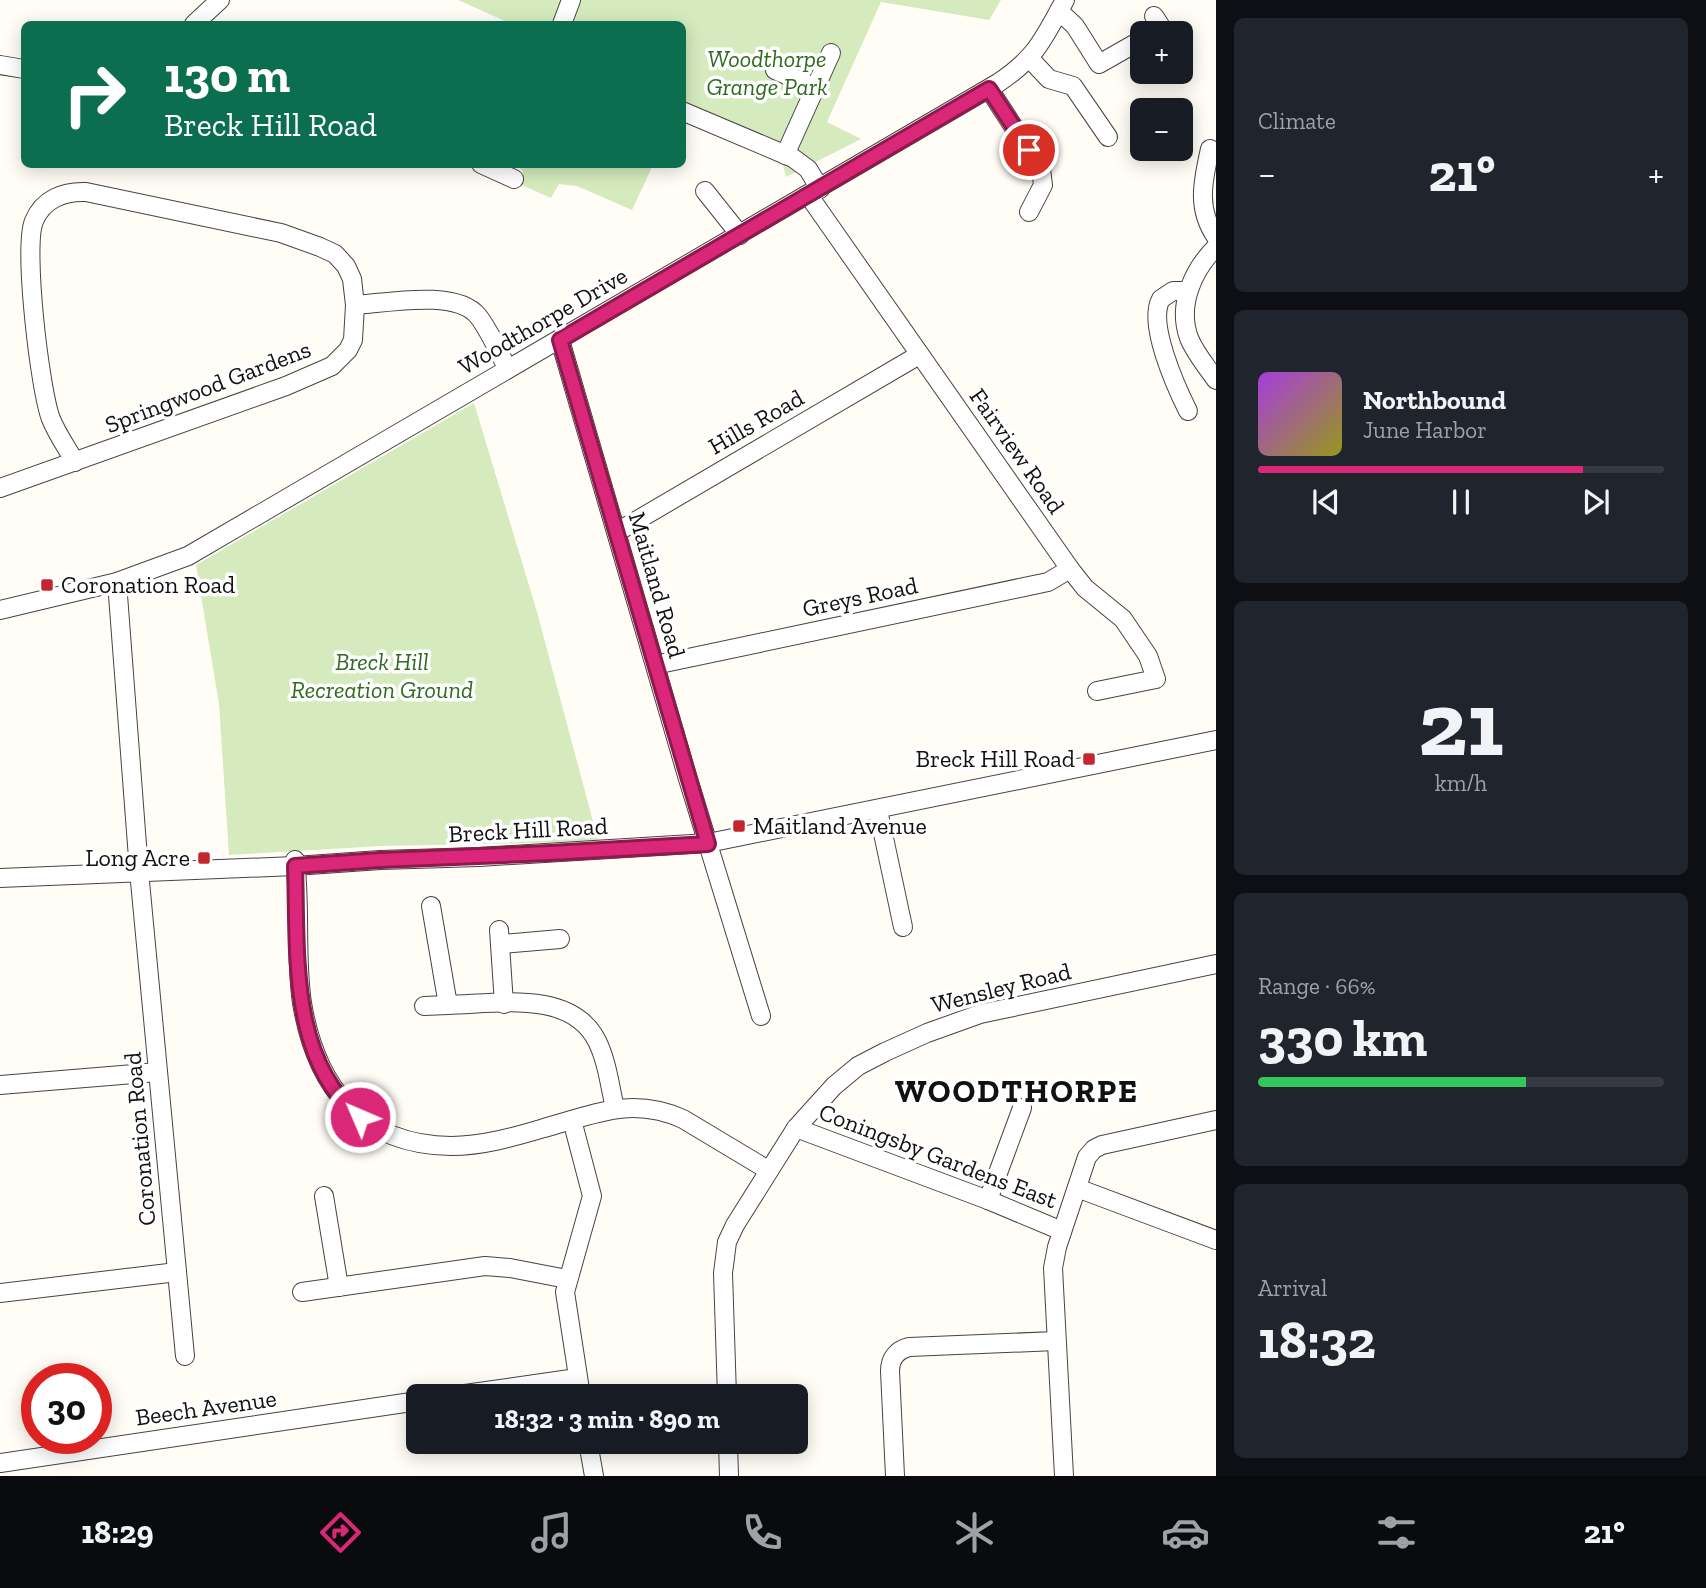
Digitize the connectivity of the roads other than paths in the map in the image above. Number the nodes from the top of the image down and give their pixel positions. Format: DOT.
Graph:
graph roads {
  1 [pos="220,0"];
  2 [pos="571,0"];
  3 [pos="1062,5"];
  4 [pos="197,21"];
  5 [pos="563,21"];
  6 [pos="1130,49"];
  7 [pos="831,53"];
  8 [pos="1030,59"];
  9 [pos="0,65"];
  10 [pos="21,68"];
  11 [pos="775,70"];
  12 [pos="814,87"];
  13 [pos="989,89"];
  14 [pos="686,113"];
  15 [pos="1108,137"];
  16 [pos="1209,149"];
  17 [pos="785,155"];
  18 [pos="490,168"];
  19 [pos="514,179"];
  20 [pos="705,191"];
  21 [pos="814,193"];
  22 [pos="1029,212"];
  23 [pos="740,235"];
  24 [pos="1216,237"];
  25 [pos="1216,247"];
  26 [pos="1188,291"];
  27 [pos="355,305"];
  28 [pos="560,340"];
  29 [pos="919,355"];
  30 [pos="508,369"];
  31 [pos="1216,380"];
  32 [pos="1179,407"];
  33 [pos="75,462"];
  34 [pos="0,488"];
  35 [pos="617,532"];
  36 [pos="1070,569"];
  37 [pos="117,582"];
  38 [pos="0,610"];
  39 [pos="655,665"];
  40 [pos="1097,691"];
  41 [pos="1216,740"];
  42 [pos="878,810"];
  43 [pos="708,844"];
  44 [pos="295,863"];
  45 [pos="139,872"];
  46 [pos="0,878"];
  47 [pos="432,906"];
  48 [pos="903,927"];
  49 [pos="560,939"];
  50 [pos="1216,964"];
  51 [pos="504,1004"];
  52 [pos="761,1016"];
  53 [pos="158,1072"];
  54 [pos="0,1085"];
  55 [pos="1022,1108"];
  56 [pos="615,1109"];
  57 [pos="572,1120"];
  58 [pos="1216,1120"];
  59 [pos="796,1128"];
  60 [pos="768,1170"];
  61 [pos="1077,1188"];
  62 [pos="324,1196"];
  63 [pos="988,1200"];
  64 [pos="1062,1231"];
  65 [pos="1216,1240"];
  66 [pos="177,1272"];
  67 [pos="567,1279"];
  68 [pos="339,1287"];
  69 [pos="0,1293"];
  70 [pos="302,1293"];
  71 [pos="1056,1341"];
  72 [pos="185,1356"];
  73 [pos="578,1378"];
  74 [pos="536,1384"];
  75 [pos="579,1384"];
  76 [pos="727,1384"];
  77 [pos="406,1403"];
  78 [pos="590,1454"];
  79 [pos="728,1454"];
  80 [pos="0,1463"];
  81 [pos="29,1467"];
  82 [pos="594,1476"];
  83 [pos="729,1476"];
  84 [pos="895,1476"];
  85 [pos="1064,1476"];
  1 -- 4 [label="street"];
  2 -- 5 [label="street"];
  3 -- 6 [label="street"];
  3 -- 8 [label="street, Woodthorpe Drive"];
  7 -- 12 [label="street"];
  8 -- 13 [label="street, Woodthorpe Drive"];
  8 -- 15 [label="street"];
  9 -- 10 [label="street"];
  11 -- 12 [label="street"];
  12 -- 17 [label="street"];
  13 -- 21 [label="street, Woodthorpe Drive"];
  13 -- 22 [label="street"];
  14 -- 17 [label="street, Fairview Road"];
  16 -- 24 [label="street"];
  17 -- 21 [label="street, Fairview Road"];
  18 -- 19 [label="street"];
  20 -- 23 [label="street"];
  21 -- 23 [label="street, Woodthorpe Drive"];
  21 -- 29 [label="street, Fairview Road"];
  23 -- 28 [label="street, Woodthorpe Drive"];
  25 -- 26 [label="street"];
  26 -- 31 [label="street"];
  26 -- 32 [label="street"];
  27 -- 30 [label="street"];
  27 -- 33 [label="street, Springwood Gardens"];
  27 -- 33 [label="street, Springwood Gardens"];
  28 -- 30 [label="street, Woodthorpe Drive"];
  28 -- 35 [label="street, Maitland Road"];
  29 -- 35 [label="street, Hills Road"];
  29 -- 36 [label="street, Fairview Road"];
  30 -- 37 [label="street, Woodthorpe Drive"];
  33 -- 34 [label="street, Springwood Gardens"];
  35 -- 39 [label="street, Maitland Road"];
  36 -- 39 [label="street, Greys Road"];
  36 -- 40 [label="street, Fairview Road"];
  37 -- 38 [label="street, Woodthorpe Drive"];
  37 -- 45 [label="street, Coronation Road"];
  39 -- 43 [label="street, Maitland Road"];
  41 -- 42 [label="street, Breck Hill Road"];
  42 -- 43 [label="street, Breck Hill Road"];
  42 -- 48 [label="street"];
  43 -- 44 [label="street, Breck Hill Road"];
  43 -- 52 [label="street"];
  44 -- 45 [label="street, Breck Hill Road"];
  44 -- 57 [label="street"];
  45 -- 46 [label="street, Breck Hill Road"];
  45 -- 53 [label="street, Coronation Road"];
  47 -- 51 [label="street"];
  49 -- 51 [label="street"];
  50 -- 59 [label="street, Wensley Road"];
  51 -- 56 [label="street"];
  53 -- 54 [label="street"];
  53 -- 66 [label="street, Coronation Road"];
  55 -- 63 [label="street"];
  56 -- 57 [label="street"];
  56 -- 60 [label="street"];
  57 -- 67 [label="street"];
  58 -- 61 [label="street"];
  59 -- 60 [label="street, Wensley Road"];
  59 -- 63 [label="street, Coningsby Gardens East"];
  60 -- 76 [label="street, Wensley Road"];
  61 -- 64 [label="street"];
  61 -- 65 [label="street"];
  62 -- 68 [label="street"];
  63 -- 64 [label="street, Coningsby Gardens East"];
  64 -- 71 [label="street"];
  66 -- 69 [label="street"];
  66 -- 72 [label="street, Coronation Road"];
  67 -- 68 [label="street"];
  67 -- 73 [label="street"];
  68 -- 70 [label="street"];
  71 -- 84 [label="street"];
  71 -- 85 [label="street"];
  73 -- 74 [label="street"];
  73 -- 75 [label="street"];
  77 -- 81 [label="street, Beech Avenue"];
  78 -- 82 [label="street"];
  79 -- 83 [label="street"];
  80 -- 81 [label="street, Beech Avenue"];
}
